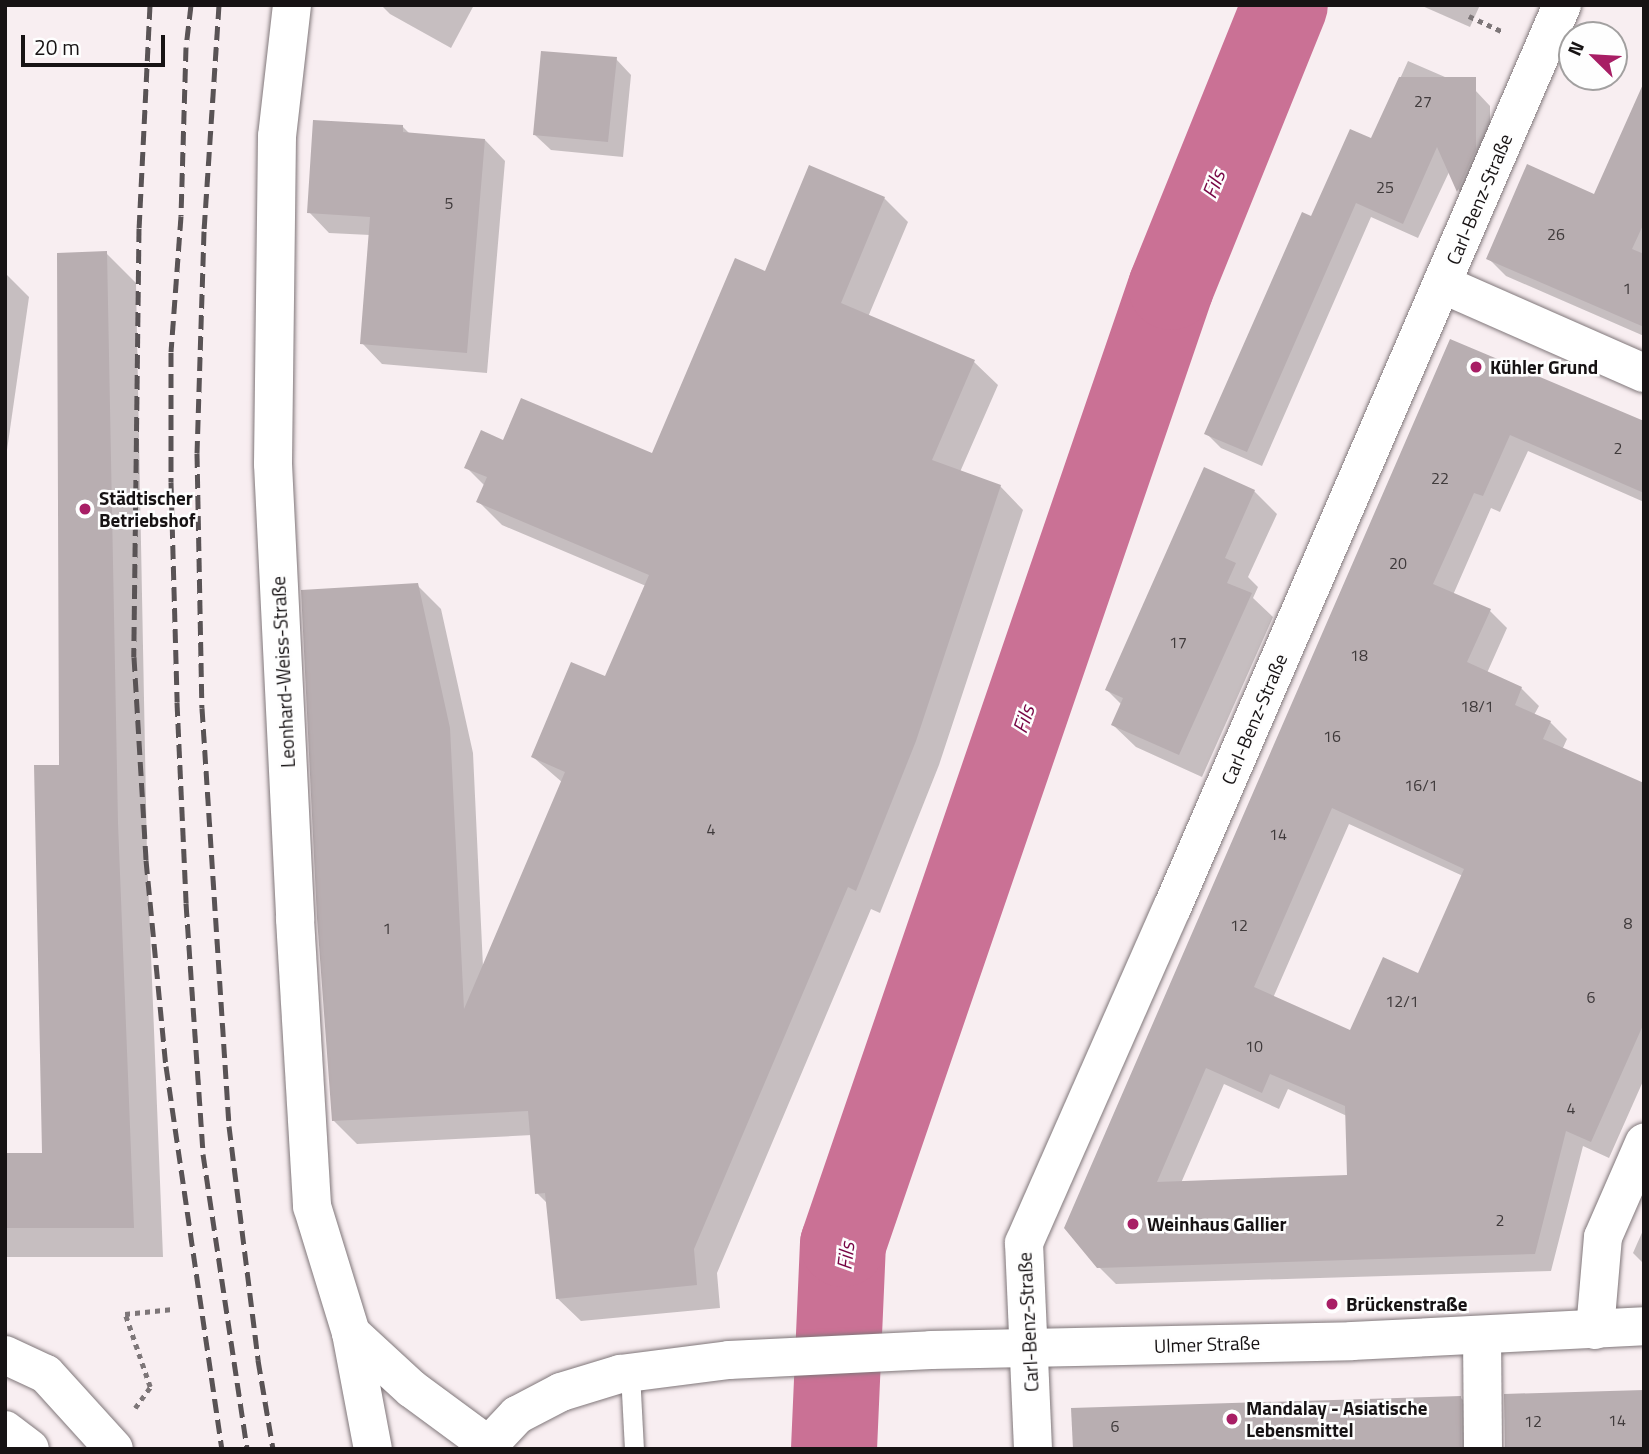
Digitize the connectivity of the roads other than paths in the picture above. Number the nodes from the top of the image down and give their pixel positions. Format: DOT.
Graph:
graph roads {
  1 [pos="292,5"];
  2 [pos="1562,5"];
  3 [pos="1442,284"];
  4 [pos="1644,373"];
  5 [pos="1644,1143"];
  6 [pos="1644,1326"];
  7 [pos="1595,1330"];
  8 [pos="351,1333"];
  9 [pos="1482,1335"];
  10 [pos="1030,1349"];
  11 [pos="5,1355"];
  12 [pos="630,1373"];
  13 [pos="5,1430"];
  14 [pos="113,1446"];
  15 [pos="486,1447"];
  16 [pos="30,1449"];
  17 [pos="373,1449"];
  18 [pos="634,1449"];
  19 [pos="1033,1449"];
  20 [pos="1483,1449"];
  1 -- 8 [label="street, Leonhard-Weiss-Straße"];
  2 -- 3 [label="street, Carl-Benz-Straße"];
  3 -- 4 [label="street"];
  3 -- 10 [label="street, Carl-Benz-Straße"];
  5 -- 7 [label="street"];
  6 -- 7 [label="street, Ulmer Straße"];
  7 -- 9 [label="street, Ulmer Straße"];
  8 -- 15 [label="street"];
  8 -- 17 [label="street, Leonhard-Weiss-Straße"];
  9 -- 10 [label="street, Ulmer Straße"];
  9 -- 20 [label="street"];
  10 -- 12 [label="street, Ulmer Straße"];
  10 -- 19 [label="street, Carl-Benz-Straße"];
  11 -- 14 [label="street"];
  12 -- 15 [label="street"];
  12 -- 18 [label="lane"];
  13 -- 16 [label="street"];
}
